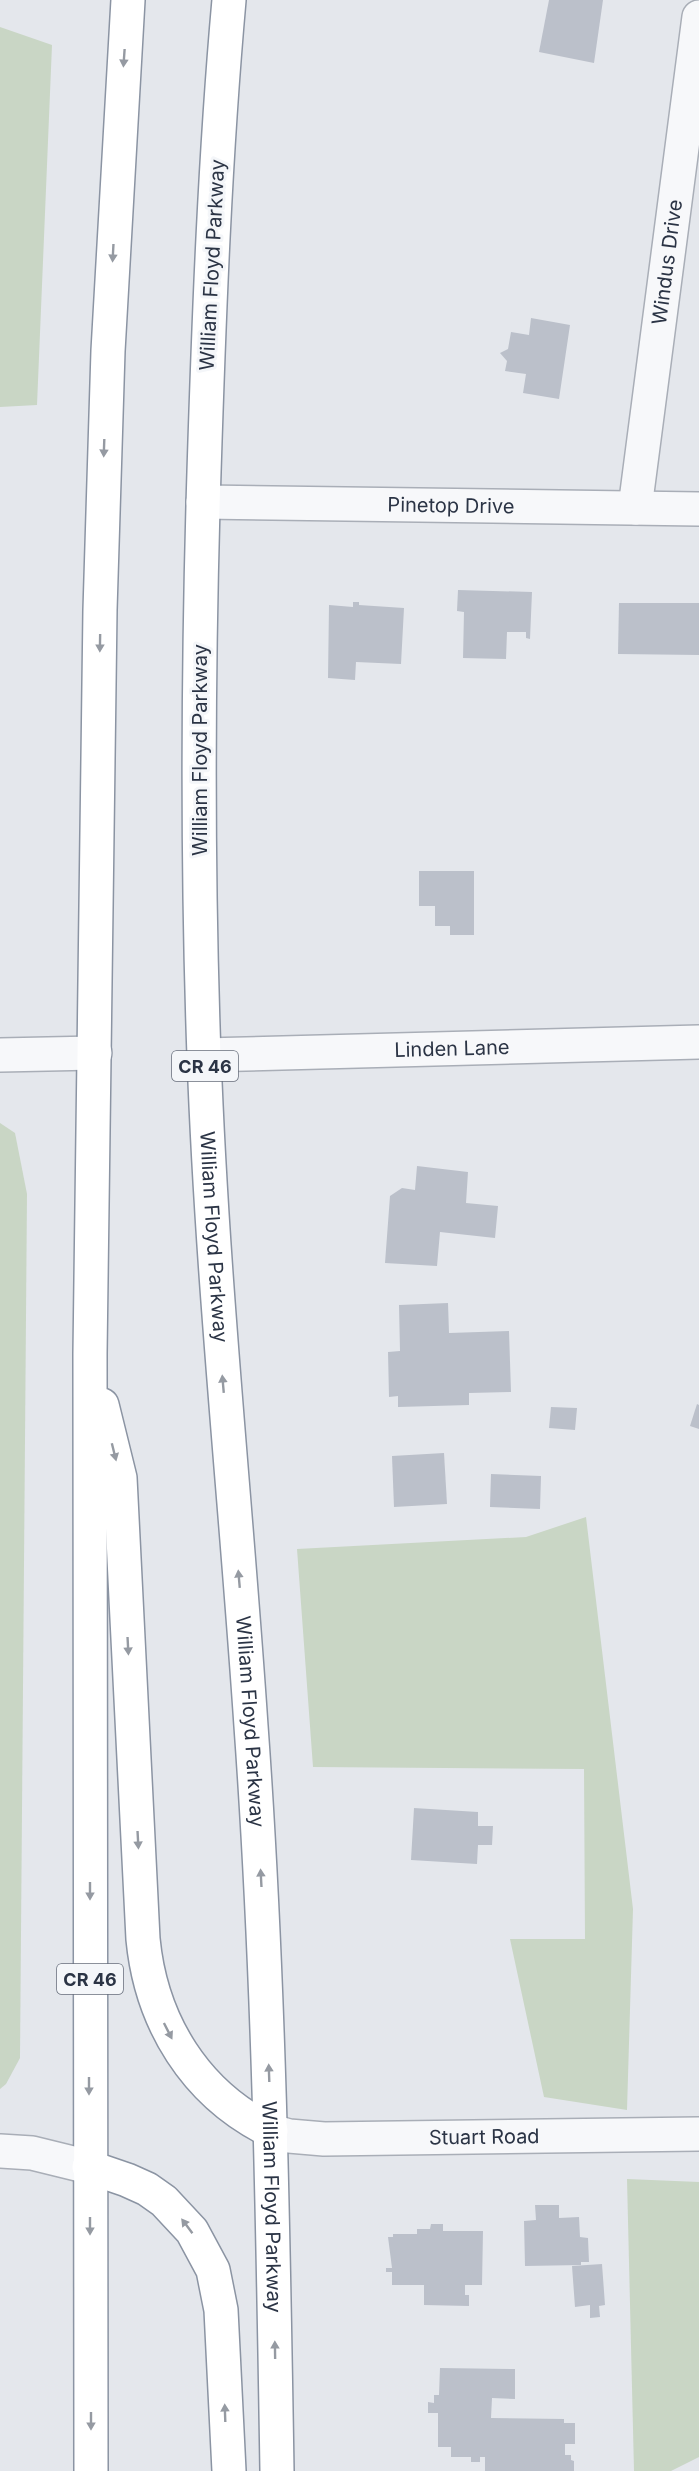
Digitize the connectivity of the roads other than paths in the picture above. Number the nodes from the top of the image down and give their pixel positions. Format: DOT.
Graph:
graph roads {
  1 [pos="128,0"];
  2 [pos="229,0"];
  3 [pos="699,17"];
  4 [pos="203,502"];
  5 [pos="635,508"];
  6 [pos="699,509"];
  7 [pos="699,1042"];
  8 [pos="95,1053"];
  9 [pos="0,1055"];
  10 [pos="204,1056"];
  11 [pos="90,1354"];
  12 [pos="271,2131"];
  13 [pos="699,2134"];
  14 [pos="0,2151"];
  15 [pos="89,2167"];
  16 [pos="91,2471"];
  17 [pos="229,2471"];
  18 [pos="278,2471"];
  1 -- 8 [label="highway, CR 46, one-way"];
  2 -- 4 [label="highway, William Floyd Parkway / CR 46"];
  3 -- 5 [label="street, Windus Drive"];
  4 -- 5 [label="street, Pinetop Drive"];
  4 -- 10 [label="highway, William Floyd Parkway / CR 46"];
  5 -- 6 [label="street, Pinetop Drive"];
  7 -- 10 [label="street, Linden Lane"];
  8 -- 9 [label="street"];
  8 -- 11 [label="highway, CR 46"];
  12 -- 10 [label="highway, William Floyd Parkway / CR 46, one-way"];
  11 -- 12 [label="highway, one-way"];
  11 -- 15 [label="highway, CR 46, one-way"];
  12 -- 13 [label="street, Stuart Road"];
  18 -- 12 [label="highway, William Floyd Parkway / CR 46, one-way"];
  14 -- 15 [label="street"];
  15 -- 16 [label="highway, CR 46, one-way"];
  17 -- 15 [label="highway, one-way"];
}
